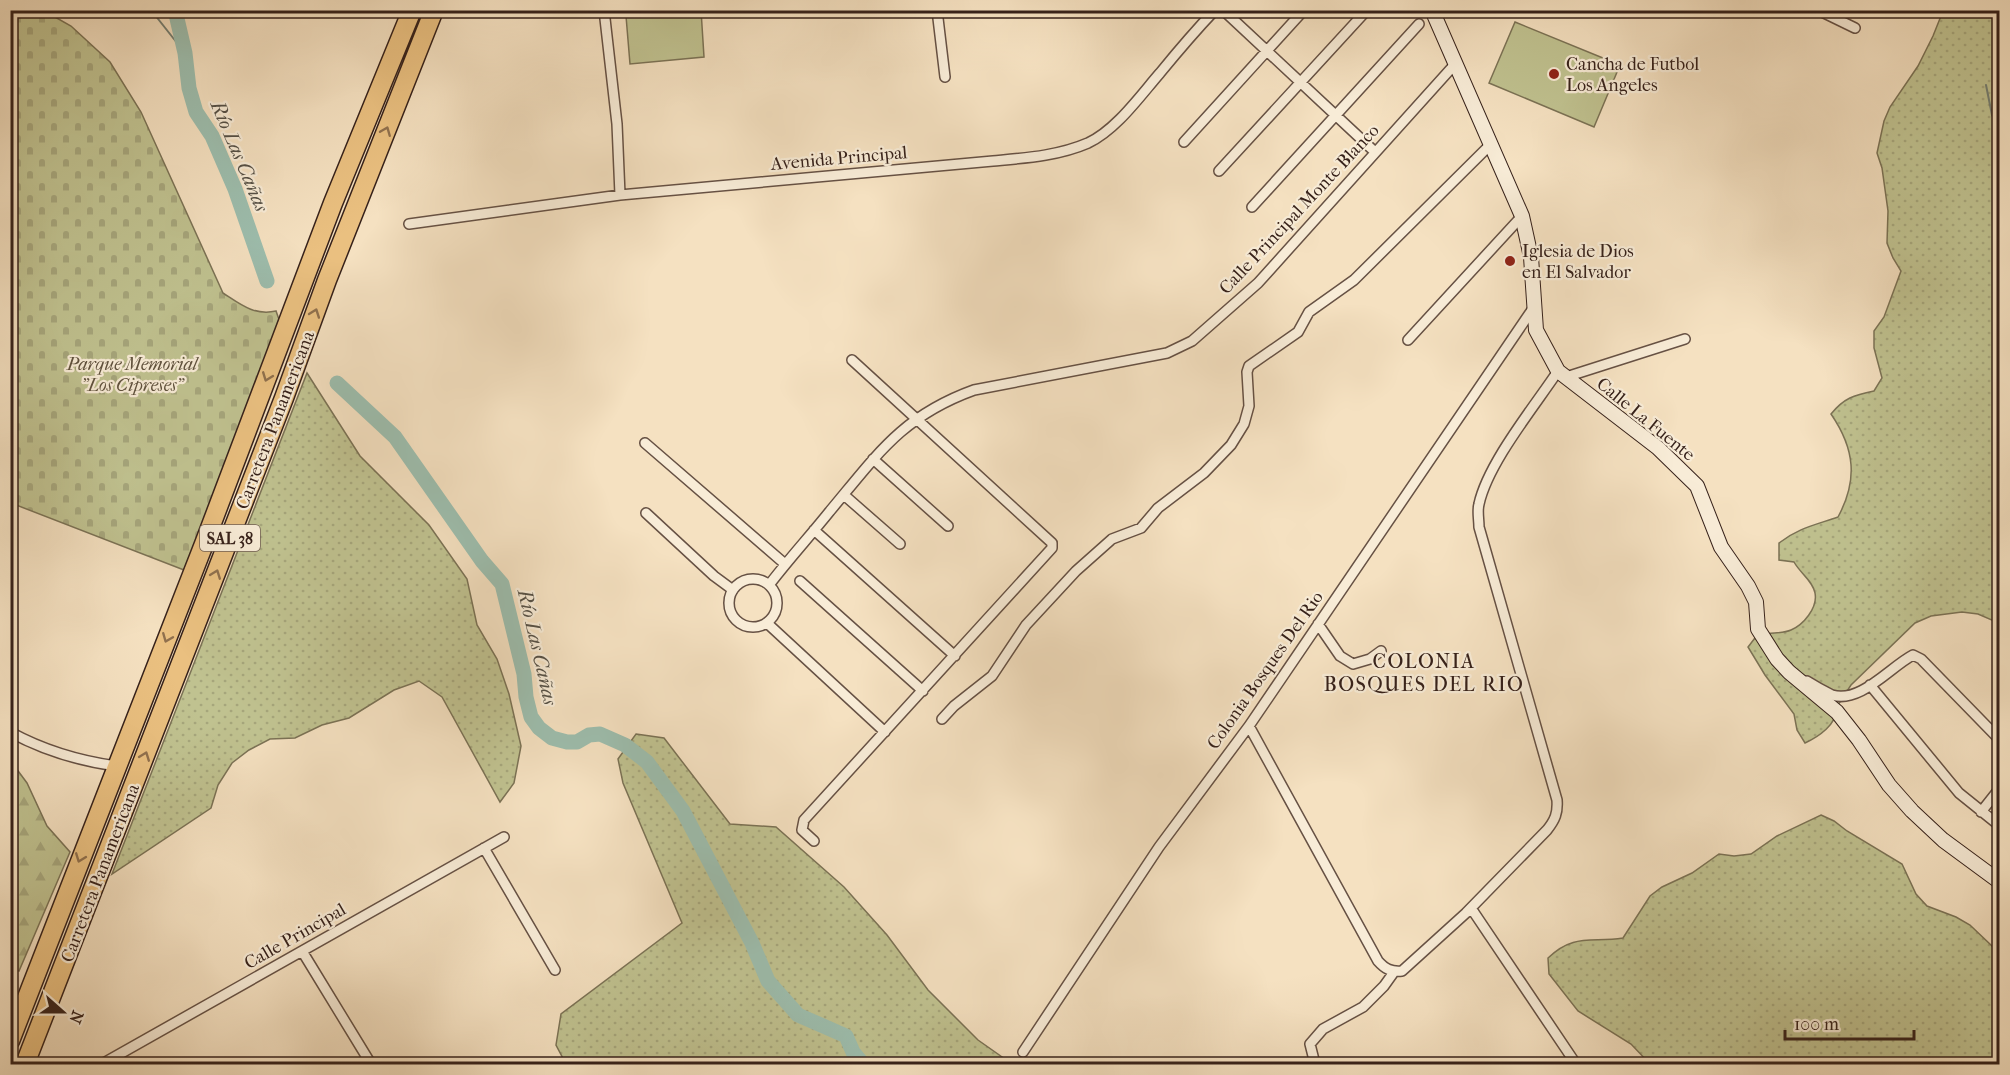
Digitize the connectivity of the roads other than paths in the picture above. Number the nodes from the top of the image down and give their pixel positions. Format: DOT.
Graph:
graph roads {
  1 [pos="412,10"];
  2 [pos="434,10"];
  3 [pos="604,10"];
  4 [pos="938,10"];
  5 [pos="1215,10"];
  6 [pos="1223,10"];
  7 [pos="1304,10"];
  8 [pos="1366,10"];
  9 [pos="1432,10"];
  10 [pos="1818,10"];
  11 [pos="1419,24"];
  12 [pos="1855,28"];
  13 [pos="1267,51"];
  14 [pos="1456,63"];
  15 [pos="945,77"];
  16 [pos="1300,83"];
  17 [pos="1336,117"];
  18 [pos="1184,142"];
  19 [pos="1491,144"];
  20 [pos="1375,152"];
  21 [pos="1219,171"];
  22 [pos="620,195"];
  23 [pos="334,201"];
  24 [pos="1252,207"];
  25 [pos="354,210"];
  26 [pos="1522,216"];
  27 [pos="409,224"];
  28 [pos="314,252"];
  29 [pos="336,257"];
  30 [pos="1534,307"];
  31 [pos="1686,339"];
  32 [pos="1408,340"];
  33 [pos="852,360"];
  34 [pos="1562,374"];
  35 [pos="916,418"];
  36 [pos="645,443"];
  37 [pos="873,459"];
  38 [pos="844,495"];
  39 [pos="646,513"];
  40 [pos="948,526"];
  41 [pos="814,530"];
  42 [pos="900,544"];
  43 [pos="785,564"];
  44 [pos="800,581"];
  45 [pos="769,585"];
  46 [pos="732,590"];
  47 [pos="767,623"];
  48 [pos="1318,624"];
  49 [pos="1381,651"];
  50 [pos="955,656"];
  51 [pos="1789,672"];
  52 [pos="1870,685"];
  53 [pos="923,691"];
  54 [pos="942,719"];
  55 [pos="1249,726"];
  56 [pos="10,732"];
  57 [pos="885,732"];
  58 [pos="2000,740"];
  59 [pos="116,766"];
  60 [pos="2000,788"];
  61 [pos="1981,812"];
  62 [pos="94,824"];
  63 [pos="2000,826"];
  64 [pos="116,832"];
  65 [pos="504,837"];
  66 [pos="814,842"];
  67 [pos="484,848"];
  68 [pos="2000,882"];
  69 [pos="1471,908"];
  70 [pos="302,951"];
  71 [pos="555,970"];
  72 [pos="1394,972"];
  73 [pos="10,1041"];
  74 [pos="1023,1052"];
  75 [pos="25,1065"];
  76 [pos="102,1065"];
  77 [pos="371,1065"];
  78 [pos="1315,1065"];
  79 [pos="1576,1065"];
  1 -- 23 [label="highway, Carretera Panamericana / SAL 38"];
  25 -- 2 [label="highway, Carretera Panamericana / SAL 38, one-way"];
  3 -- 22 [label="street"];
  4 -- 15 [label="street"];
  5 -- 22 [label="street, Avenida Principal"];
  6 -- 13 [label="street"];
  7 -- 13 [label="street"];
  8 -- 16 [label="street"];
  9 -- 14 [label="street, Calle La Fuente"];
  10 -- 12 [label="street"];
  11 -- 17 [label="street"];
  13 -- 16 [label="street"];
  13 -- 18 [label="street"];
  14 -- 19 [label="street, Calle La Fuente"];
  14 -- 20 [label="street, Calle Principal Monte Blanco"];
  16 -- 17 [label="street"];
  16 -- 21 [label="street"];
  17 -- 20 [label="street"];
  17 -- 24 [label="street"];
  19 -- 26 [label="street, Calle La Fuente"];
  19 -- 54 [label="street"];
  20 -- 35 [label="street, Calle Principal Monte Blanco"];
  22 -- 27 [label="street, Avenida Principal"];
  23 -- 25 [label="highway"];
  23 -- 28 [label="highway, Carretera Panamericana / SAL 38"];
  25 -- 29 [label="highway, Carretera Panamericana / SAL 38"];
  26 -- 30 [label="street, Calle La Fuente"];
  26 -- 32 [label="street"];
  28 -- 29 [label="highway"];
  28 -- 59 [label="highway, Carretera Panamericana / SAL 38, one-way"];
  64 -- 29 [label="highway, Carretera Panamericana / SAL 38, one-way"];
  30 -- 34 [label="street, Calle La Fuente"];
  30 -- 48 [label="street, Colonia Bosques Del Rio"];
  31 -- 34 [label="street"];
  33 -- 35 [label="street"];
  34 -- 51 [label="street, Calle La Fuente"];
  34 -- 69 [label="street"];
  35 -- 37 [label="street, Calle Principal Monte Blanco"];
  35 -- 50 [label="street"];
  36 -- 43 [label="street"];
  37 -- 38 [label="street, Calle Principal Monte Blanco"];
  37 -- 40 [label="street"];
  38 -- 41 [label="street, Calle Principal Monte Blanco"];
  38 -- 42 [label="street"];
  39 -- 46 [label="street"];
  41 -- 43 [label="street, Calle Principal Monte Blanco"];
  41 -- 50 [label="street"];
  43 -- 45 [label="street, Calle Principal Monte Blanco"];
  44 -- 53 [label="street"];
  45 -- 46 [label="street"];
  45 -- 47 [label="street"];
  46 -- 47 [label="street"];
  47 -- 57 [label="street"];
  48 -- 49 [label="street"];
  48 -- 55 [label="street, Colonia Bosques Del Rio"];
  50 -- 53 [label="street"];
  51 -- 52 [label="street"];
  51 -- 68 [label="street, Calle La Fuente"];
  52 -- 58 [label="street"];
  52 -- 61 [label="street"];
  53 -- 57 [label="street"];
  55 -- 72 [label="street"];
  55 -- 74 [label="street, Colonia Bosques Del Rio"];
  56 -- 59 [label="street"];
  57 -- 66 [label="street"];
  59 -- 62 [label="highway, Carretera Panamericana / SAL 38"];
  60 -- 61 [label="street"];
  61 -- 63 [label="street"];
  62 -- 64 [label="highway"];
  62 -- 73 [label="highway, Carretera Panamericana / SAL 38, one-way"];
  64 -- 75 [label="highway, Carretera Panamericana / SAL 38"];
  65 -- 67 [label="street, Calle Principal"];
  67 -- 70 [label="street, Calle Principal"];
  67 -- 71 [label="street"];
  69 -- 72 [label="street"];
  69 -- 79 [label="street"];
  70 -- 76 [label="street, Calle Principal"];
  70 -- 77 [label="street"];
  72 -- 78 [label="street"];
}
